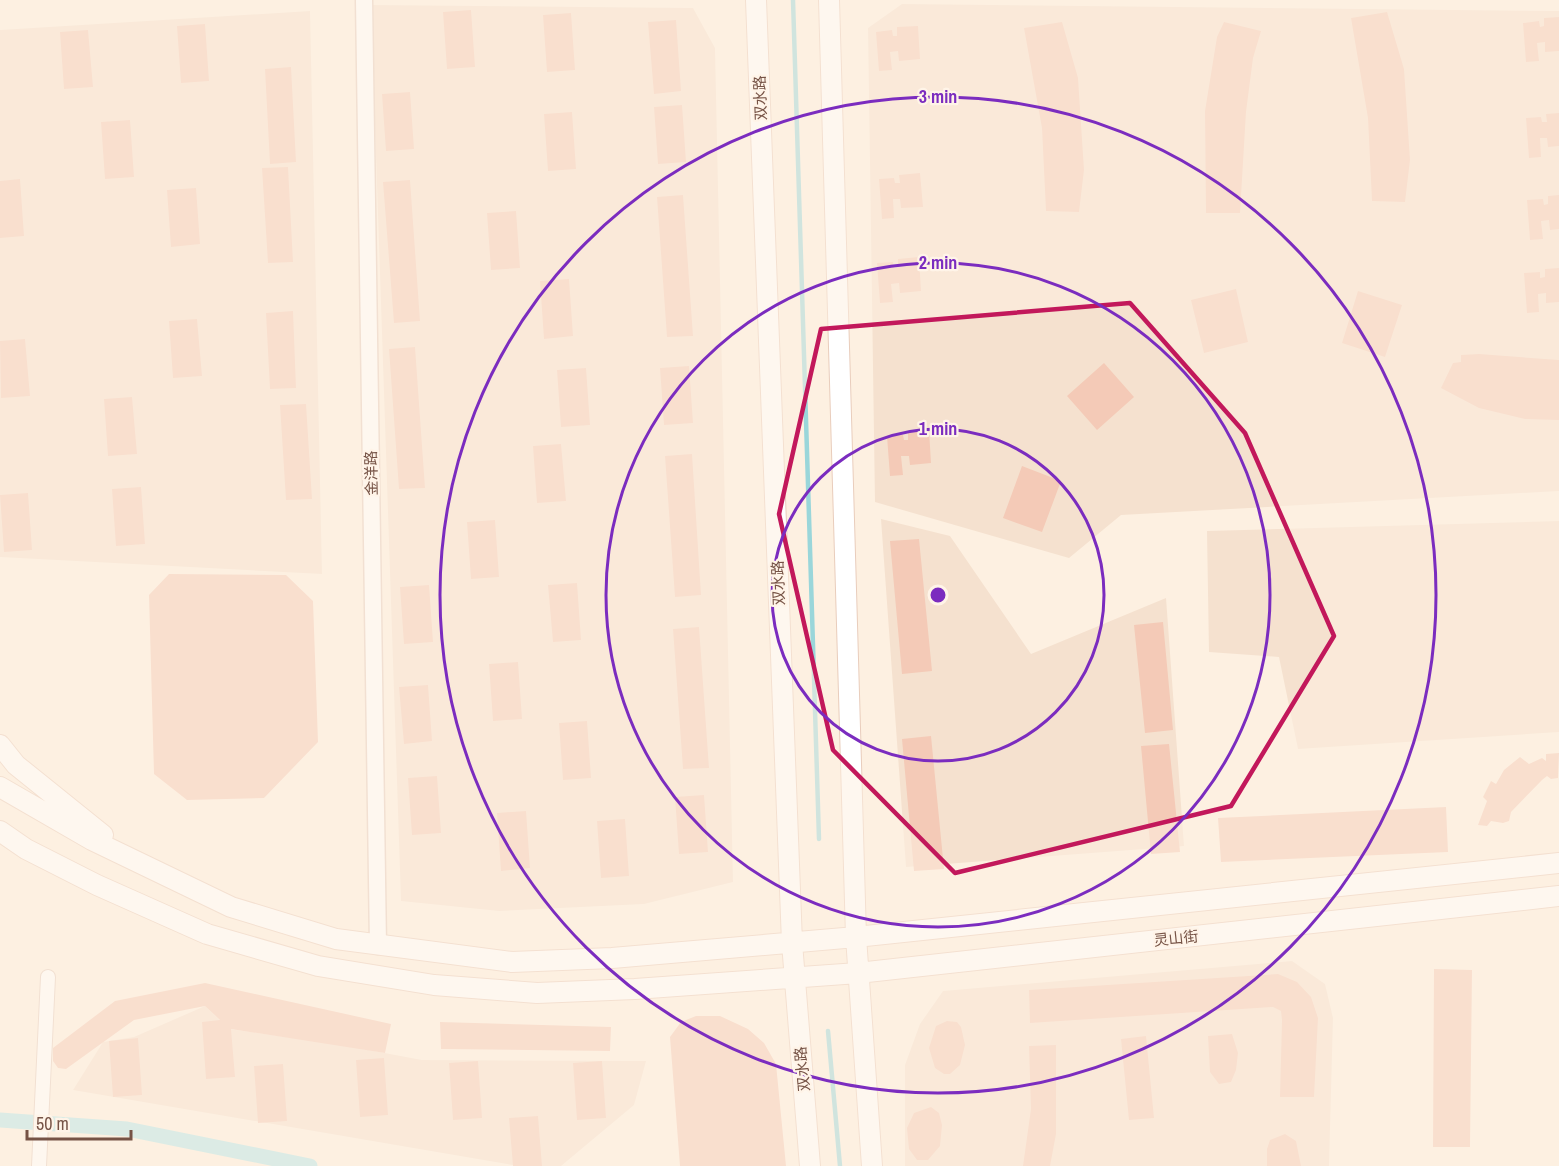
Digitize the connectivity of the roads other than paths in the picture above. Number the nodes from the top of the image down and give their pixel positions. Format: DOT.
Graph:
graph roads {
  1 [pos="364,0"];
  2 [pos="756,0"];
  3 [pos="829,0"];
  4 [pos="0,745"];
  5 [pos="0,787"];
  6 [pos="0,831"];
  7 [pos="0,842"];
  8 [pos="26,849"];
  9 [pos="136,861"];
  10 [pos="1559,863"];
  11 [pos="1559,896"];
  12 [pos="856,937"];
  13 [pos="792,943"];
  14 [pos="378,946"];
  15 [pos="858,973"];
  16 [pos="48,977"];
  17 [pos="794,978"];
  18 [pos="39,1166"];
  19 [pos="810,1166"];
  20 [pos="872,1166"];
  1 -- 14 [label="street, 金洋路"];
  2 -- 13 [label="main road, 双水路"];
  3 -- 12 [label="main road"];
  4 -- 9 [label="main road"];
  5 -- 9 [label="main road"];
  6 -- 8 [label="main road"];
  7 -- 8 [label="main road"];
  8 -- 17 [label="main road, 灵山街"];
  9 -- 14 [label="main road"];
  10 -- 12 [label="main road"];
  11 -- 15 [label="main road, 灵山街"];
  12 -- 13 [label="main road"];
  12 -- 15 [label="main road"];
  13 -- 14 [label="main road"];
  13 -- 17 [label="main road, 双水路"];
  15 -- 17 [label="main road, 灵山街"];
  15 -- 20 [label="main road"];
  16 -- 18 [label="street"];
  17 -- 19 [label="main road, 双水路"];
}
